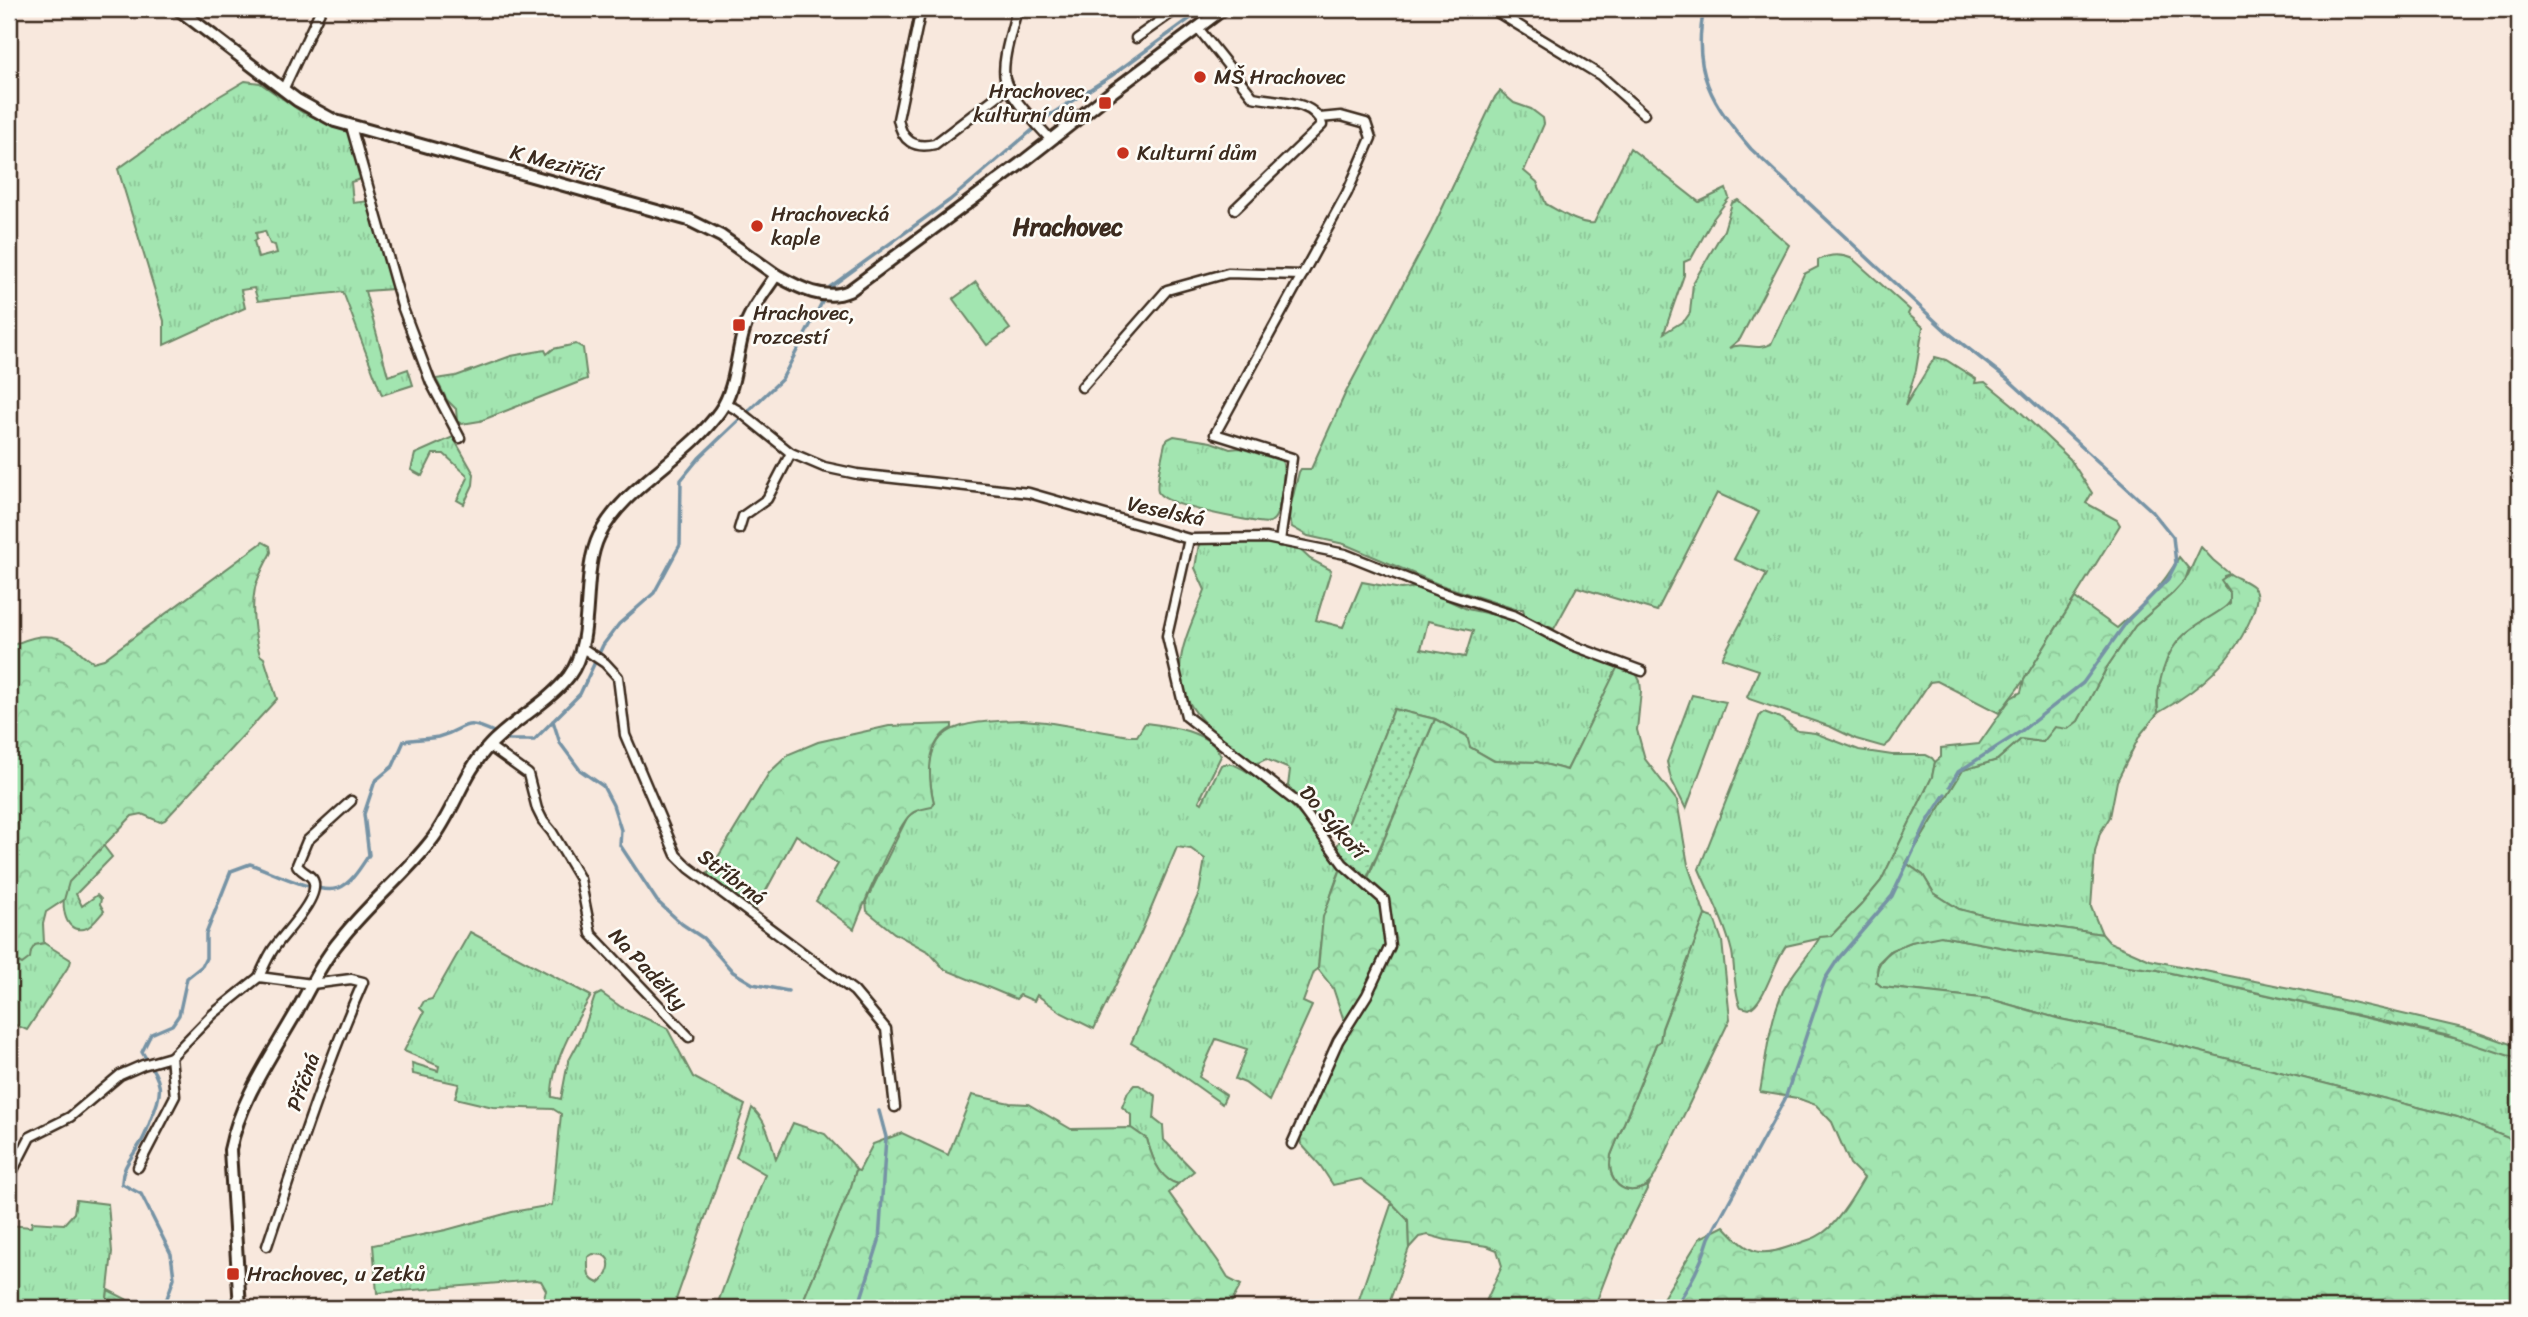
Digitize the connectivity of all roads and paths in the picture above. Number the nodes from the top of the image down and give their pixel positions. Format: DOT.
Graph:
graph roads {
  1 [pos="178,9"];
  2 [pos="321,9"];
  3 [pos="921,9"];
  4 [pos="1017,9"];
  5 [pos="1177,9"];
  6 [pos="1223,9"];
  7 [pos="1492,9"];
  8 [pos="1198,28"];
  9 [pos="1136,38"];
  10 [pos="1009,87"];
  11 [pos="283,90"];
  12 [pos="1644,114"];
  13 [pos="1320,118"];
  14 [pos="351,126"];
  15 [pos="1051,140"];
  16 [pos="1235,209"];
  17 [pos="776,275"];
  18 [pos="1302,275"];
  19 [pos="1083,387"];
  20 [pos="725,403"];
  21 [pos="460,438"];
  22 [pos="791,453"];
  23 [pos="739,529"];
  24 [pos="1189,539"];
  25 [pos="1280,541"];
  26 [pos="581,647"];
  27 [pos="1642,671"];
  28 [pos="492,743"];
  29 [pos="351,801"];
  30 [pos="259,976"];
  31 [pos="312,984"];
  32 [pos="689,1037"];
  33 [pos="171,1057"];
  34 [pos="895,1107"];
  35 [pos="1292,1144"];
  36 [pos="138,1167"];
  37 [pos="12,1172"];
  38 [pos="267,1246"];
  39 [pos="240,1308"];
  1 -- 11 [label="street, K Meziříčí"];
  2 -- 11 [label="street"];
  3 -- 10 [label="street"];
  4 -- 10 [label="street"];
  5 -- 9 [label="street"];
  6 -- 8 [label="street"];
  7 -- 12 [label="street"];
  8 -- 13 [label="street"];
  8 -- 15 [label="street"];
  10 -- 15 [label="street"];
  11 -- 14 [label="street, K Meziříčí"];
  13 -- 16 [label="street"];
  13 -- 18 [label="street"];
  14 -- 17 [label="street, K Meziříčí"];
  14 -- 21 [label="street"];
  15 -- 17 [label="street, K Meziříčí"];
  17 -- 20 [label="street"];
  18 -- 19 [label="street"];
  18 -- 25 [label="street"];
  20 -- 22 [label="street, Veselská"];
  20 -- 26 [label="street"];
  22 -- 23 [label="street"];
  22 -- 24 [label="street, Veselská"];
  24 -- 25 [label="street, Veselská"];
  24 -- 35 [label="street, Do Sýkoří"];
  25 -- 27 [label="street, Veselská"];
  26 -- 28 [label="street"];
  26 -- 34 [label="street, Stříbrná"];
  28 -- 31 [label="street"];
  28 -- 32 [label="street, Na Padělky"];
  29 -- 30 [label="street"];
  30 -- 31 [label="street"];
  30 -- 33 [label="street"];
  31 -- 38 [label="street, Příčná"];
  31 -- 39 [label="street"];
  33 -- 36 [label="street"];
  33 -- 37 [label="street"];
}
